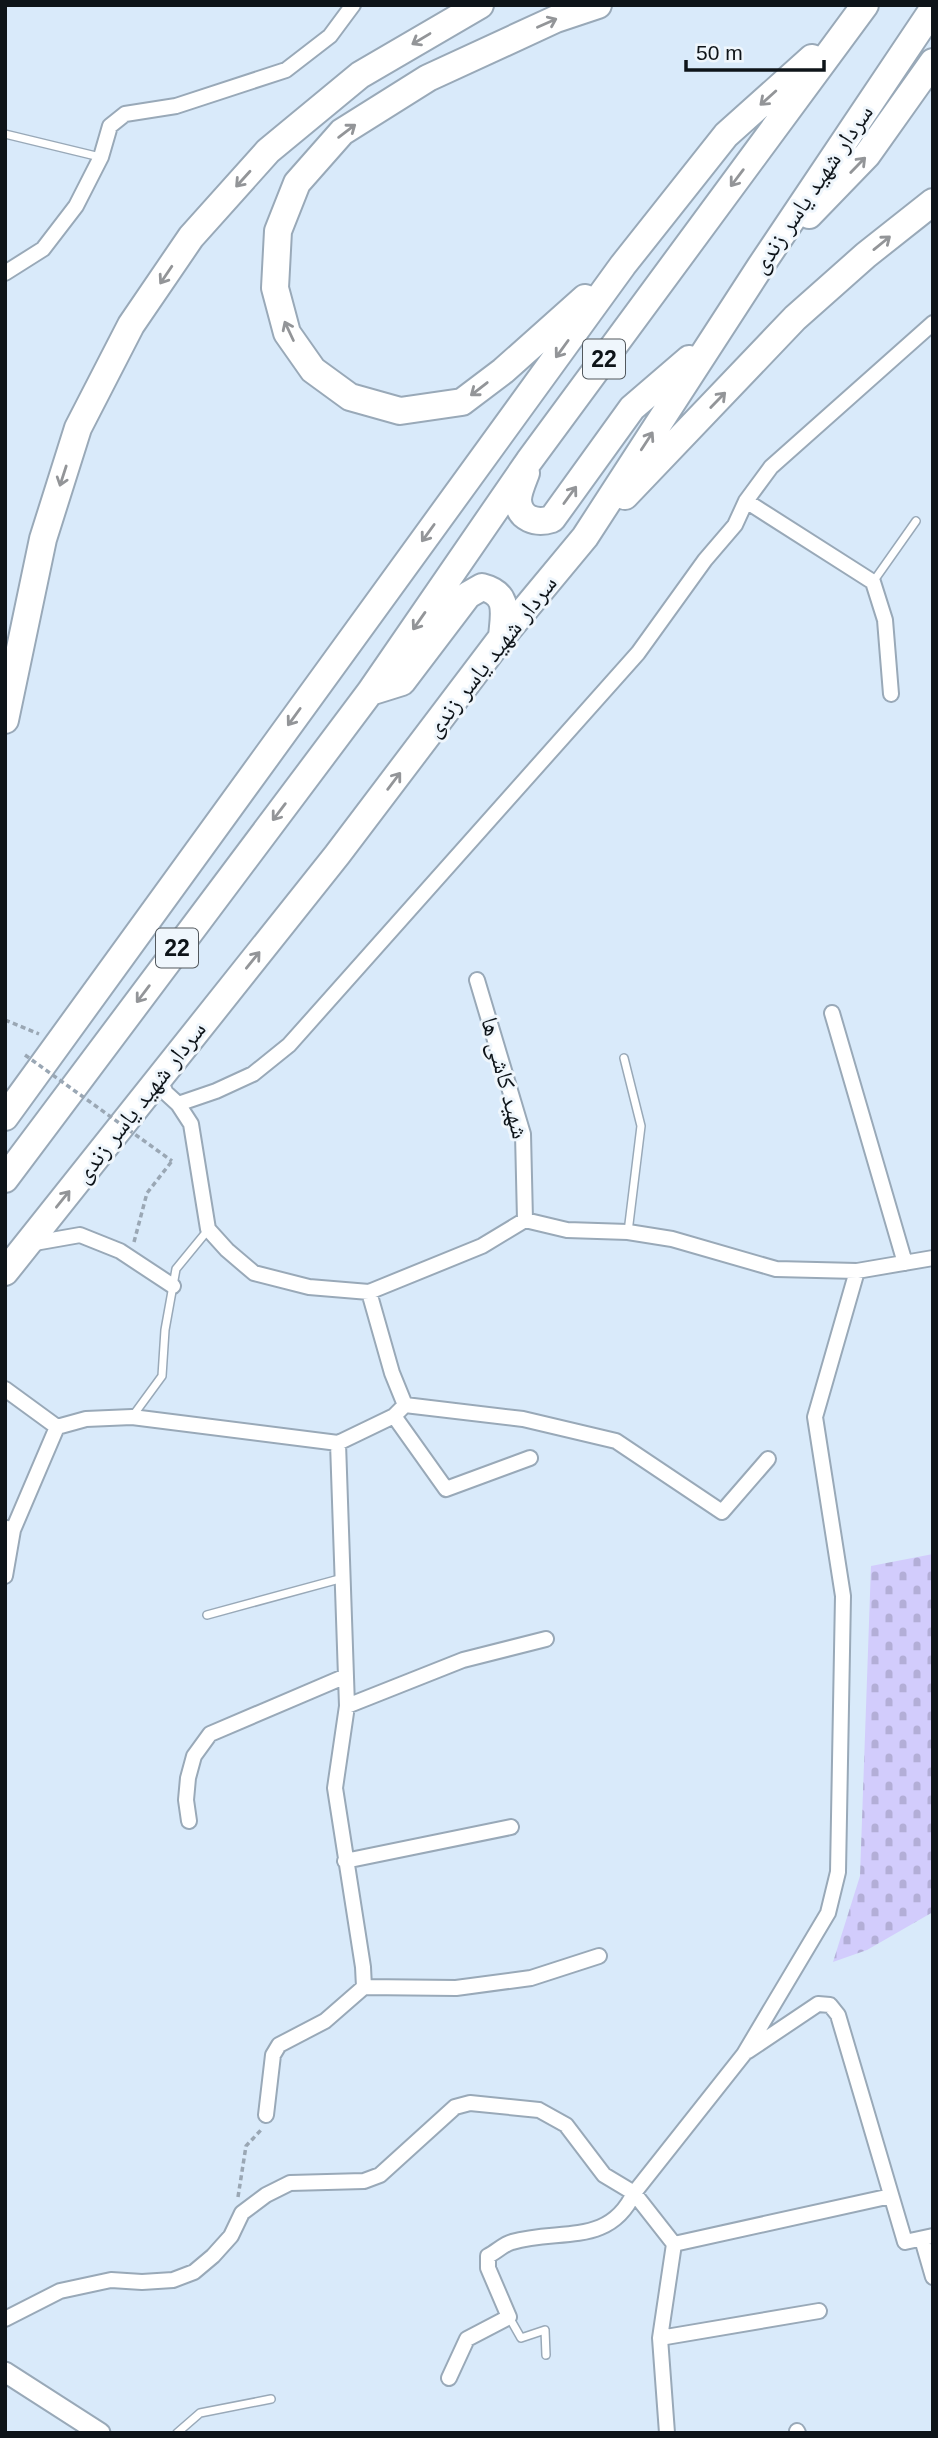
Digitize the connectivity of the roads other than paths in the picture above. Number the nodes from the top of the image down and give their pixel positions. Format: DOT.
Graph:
graph roads {
  1 [pos="353,5"];
  2 [pos="480,5"];
  3 [pos="598,5"];
  4 [pos="933,9"];
  5 [pos="860,13"];
  6 [pos="933,62"];
  7 [pos="5,134"];
  8 [pos="101,157"];
  9 [pos="933,202"];
  10 [pos="623,265"];
  11 [pos="760,267"];
  12 [pos="5,273"];
  13 [pos="933,323"];
  14 [pos="713,339"];
  15 [pos="529,461"];
  16 [pos="746,501"];
  17 [pos="916,521"];
  18 [pos="585,537"];
  19 [pos="873,582"];
  20 [pos="502,637"];
  21 [pos="370,692"];
  22 [pos="891,694"];
  23 [pos="5,720"];
  24 [pos="477,980"];
  25 [pos="832,1013"];
  26 [pos="624,1058"];
  27 [pos="159,1079"];
  28 [pos="178,1104"];
  29 [pos="5,1117"];
  30 [pos="5,1179"];
  31 [pos="525,1220"];
  32 [pos="208,1229"];
  33 [pos="628,1232"];
  34 [pos="28,1244"];
  35 [pos="933,1258"];
  36 [pos="905,1263"];
  37 [pos="857,1271"];
  38 [pos="5,1272"];
  39 [pos="173,1286"];
  40 [pos="369,1292"];
  41 [pos="5,1389"];
  42 [pos="405,1405"];
  43 [pos="394,1416"];
  44 [pos="132,1417"];
  45 [pos="57,1427"];
  46 [pos="338,1443"];
  47 [pos="530,1458"];
  48 [pos="768,1459"];
  49 [pos="9,1529"];
  50 [pos="5,1576"];
  51 [pos="343,1578"];
  52 [pos="207,1615"];
  53 [pos="546,1639"];
  54 [pos="346,1676"];
  55 [pos="346,1706"];
  56 [pos="189,1821"];
  57 [pos="511,1827"];
  58 [pos="345,1861"];
  59 [pos="599,1956"];
  60 [pos="364,1987"];
  61 [pos="744,2054"];
  62 [pos="266,2115"];
  63 [pos="634,2193"];
  64 [pos="891,2196"];
  65 [pos="927,2238"];
  66 [pos="674,2244"];
  67 [pos="933,2277"];
  68 [pos="819,2311"];
  69 [pos="509,2317"];
  70 [pos="5,2319"];
  71 [pos="660,2338"];
  72 [pos="547,2355"];
  73 [pos="5,2372"];
  74 [pos="449,2378"];
  75 [pos="271,2399"];
  76 [pos="100,2433"];
  77 [pos="177,2433"];
  78 [pos="667,2433"];
  1 -- 8 [label="street"];
  2 -- 23 [label="highway, one-way"];
  10 -- 3 [label="highway, one-way"];
  4 -- 11 [label="highway, سردار شهید یاسر زندی"];
  5 -- 10 [label="highway, one-way"];
  5 -- 15 [label="highway, 22, one-way"];
  11 -- 6 [label="highway, one-way"];
  7 -- 8 [label="lane"];
  8 -- 12 [label="street"];
  18 -- 9 [label="highway, one-way"];
  10 -- 29 [label="highway, one-way"];
  11 -- 14 [label="highway, سردار شهید یاسر زندی"];
  13 -- 16 [label="street"];
  15 -- 14 [label="highway, one-way"];
  18 -- 14 [label="highway, سردار شهید یاسر زندی, one-way"];
  15 -- 21 [label="highway, 22, one-way"];
  16 -- 19 [label="street"];
  16 -- 28 [label="street"];
  17 -- 19 [label="lane"];
  18 -- 20 [label="highway, سردار شهید یاسر زندی"];
  19 -- 22 [label="street"];
  20 -- 21 [label="highway"];
  27 -- 20 [label="highway, سردار شهید یاسر زندی, one-way"];
  21 -- 30 [label="highway, 22, one-way"];
  24 -- 31 [label="street, شهید کاشی ها"];
  25 -- 36 [label="street"];
  26 -- 33 [label="lane"];
  27 -- 28 [label="street"];
  34 -- 27 [label="highway, سردار شهید یاسر زندی, one-way"];
  28 -- 32 [label="street"];
  31 -- 33 [label="street"];
  31 -- 40 [label="street"];
  32 -- 39 [label="lane"];
  32 -- 40 [label="street"];
  33 -- 37 [label="street"];
  34 -- 38 [label="highway, سردار شهید یاسر زندی"];
  34 -- 39 [label="street"];
  35 -- 36 [label="street"];
  36 -- 37 [label="street"];
  37 -- 61 [label="street"];
  39 -- 44 [label="lane"];
  40 -- 42 [label="street"];
  41 -- 45 [label="street"];
  42 -- 43 [label="street"];
  42 -- 48 [label="street"];
  43 -- 46 [label="street"];
  43 -- 47 [label="street"];
  44 -- 45 [label="street"];
  44 -- 46 [label="street"];
  45 -- 49 [label="street"];
  46 -- 51 [label="street"];
  49 -- 50 [label="street"];
  51 -- 52 [label="lane"];
  51 -- 54 [label="street"];
  53 -- 55 [label="street"];
  54 -- 55 [label="street"];
  54 -- 56 [label="street"];
  55 -- 58 [label="street"];
  57 -- 58 [label="street"];
  58 -- 60 [label="street"];
  59 -- 60 [label="street"];
  60 -- 62 [label="street"];
  61 -- 63 [label="street"];
  61 -- 64 [label="street"];
  63 -- 66 [label="street"];
  63 -- 69 [label="street"];
  63 -- 70 [label="street"];
  64 -- 65 [label="street"];
  64 -- 66 [label="street"];
  65 -- 67 [label="street"];
  66 -- 71 [label="street"];
  68 -- 71 [label="street"];
  69 -- 72 [label="lane"];
  69 -- 74 [label="street"];
  71 -- 78 [label="street"];
  73 -- 76 [label="street"];
  75 -- 77 [label="lane"];
}
